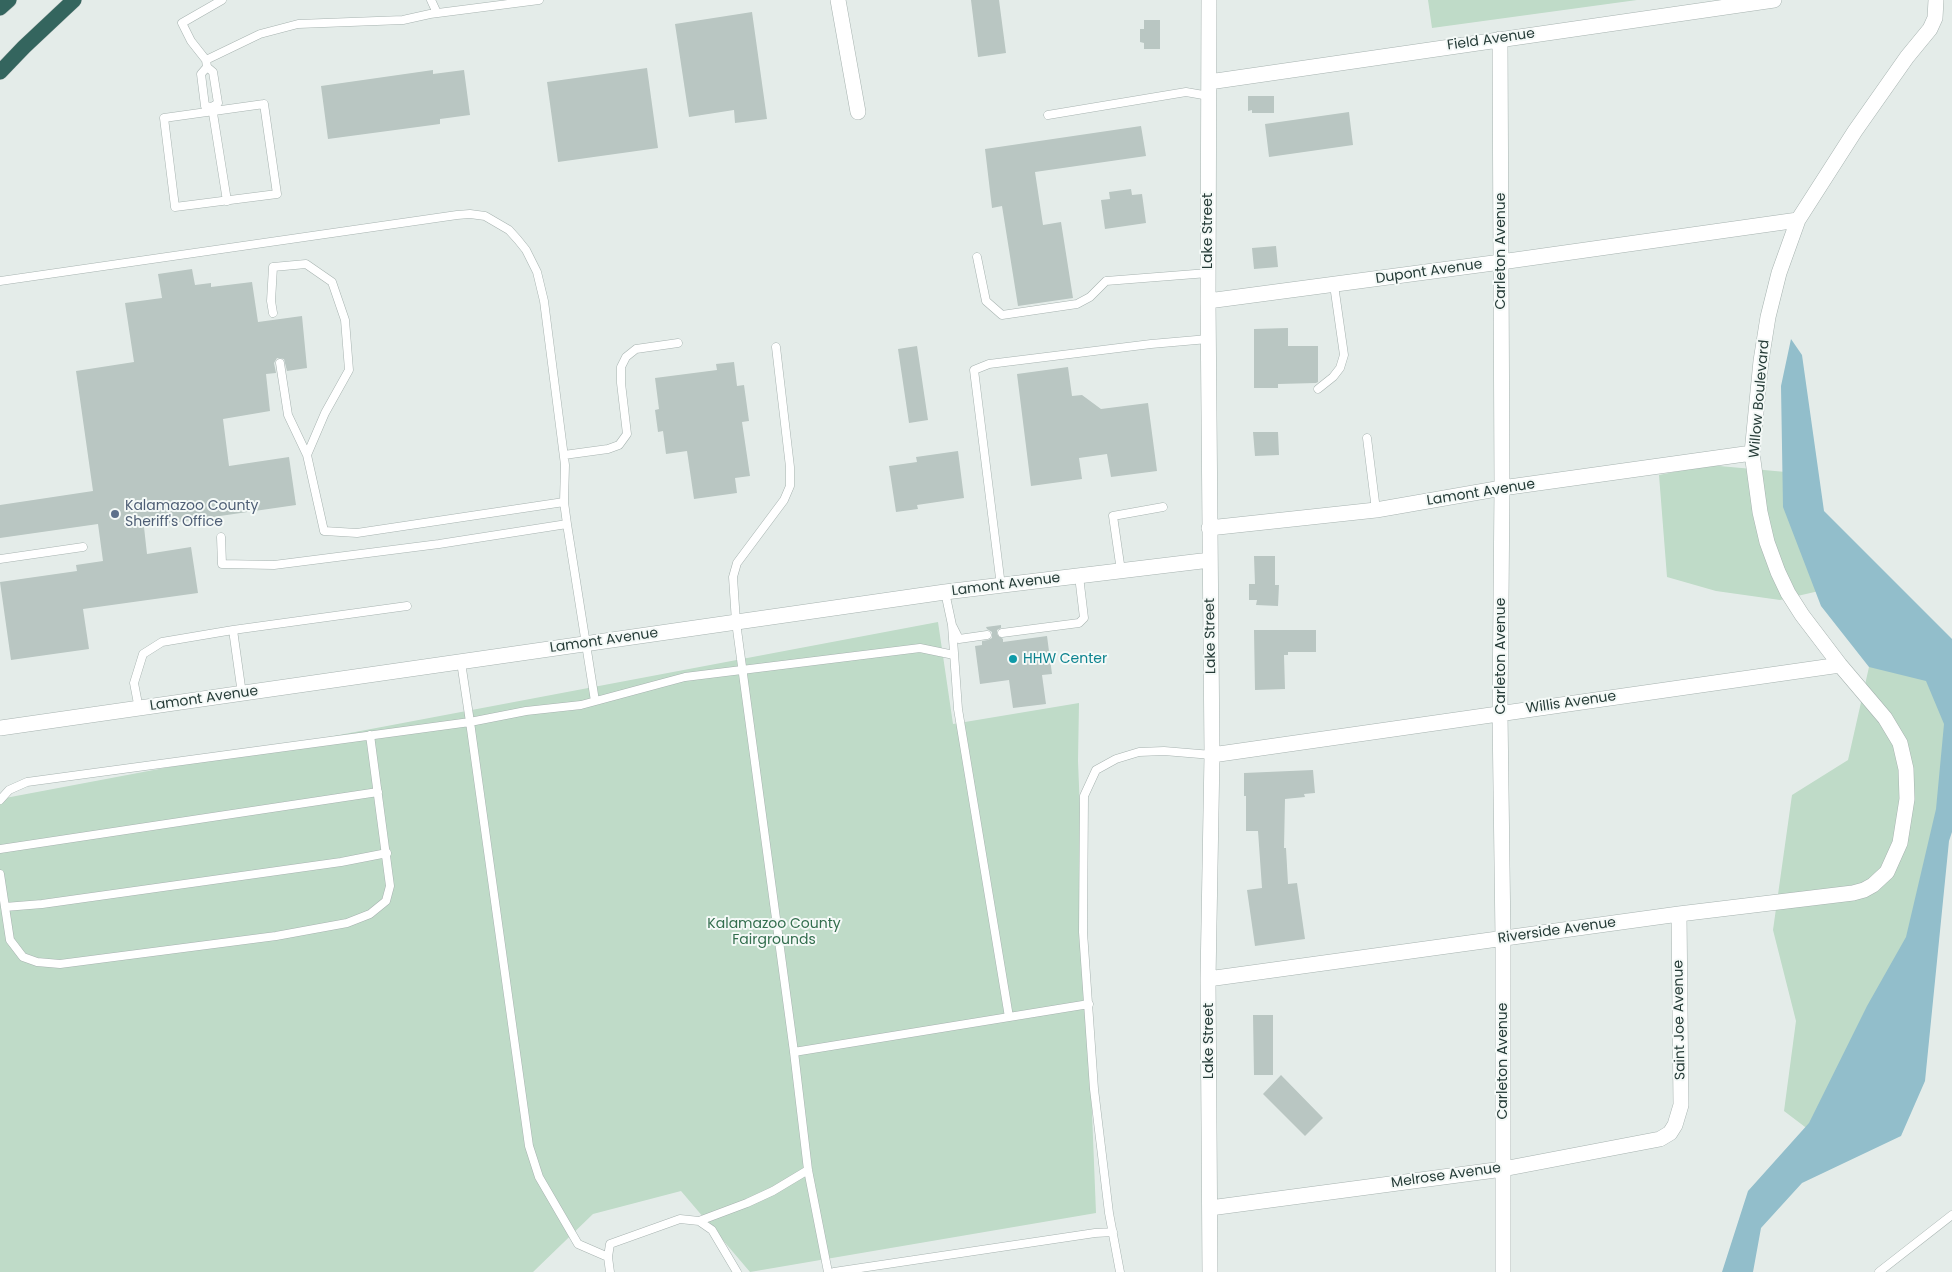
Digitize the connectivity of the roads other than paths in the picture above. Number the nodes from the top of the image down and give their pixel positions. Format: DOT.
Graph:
graph roads {
  1 [pos="9,0"];
  2 [pos="74,0"];
  3 [pos="222,0"];
  4 [pos="431,0"];
  5 [pos="539,0"];
  6 [pos="838,0"];
  7 [pos="1209,0"];
  8 [pos="1774,0"];
  9 [pos="1936,0"];
  10 [pos="0,8"];
  11 [pos="438,13"];
  12 [pos="1500,39"];
  13 [pos="206,64"];
  14 [pos="0,72"];
  15 [pos="1209,89"];
  16 [pos="213,109"];
  17 [pos="858,112"];
  18 [pos="1048,115"];
  19 [pos="227,201"];
  20 [pos="1798,220"];
  21 [pos="977,257"];
  22 [pos="1501,262"];
  23 [pos="1208,273"];
  24 [pos="0,281"];
  25 [pos="1334,284"];
  26 [pos="1208,301"];
  27 [pos="273,313"];
  28 [pos="1208,339"];
  29 [pos="678,342"];
  30 [pos="776,348"];
  31 [pos="280,363"];
  32 [pos="1318,390"];
  33 [pos="1367,438"];
  34 [pos="1752,453"];
  35 [pos="307,455"];
  36 [pos="564,455"];
  37 [pos="1502,488"];
  38 [pos="564,502"];
  39 [pos="1163,507"];
  40 [pos="1376,510"];
  41 [pos="567,524"];
  42 [pos="1209,528"];
  43 [pos="221,537"];
  44 [pos="83,547"];
  45 [pos="0,559"];
  46 [pos="1210,560"];
  47 [pos="1121,571"];
  48 [pos="1079,576"];
  49 [pos="1001,586"];
  50 [pos="945,592"];
  51 [pos="407,606"];
  52 [pos="736,622"];
  53 [pos="952,625"];
  54 [pos="233,630"];
  55 [pos="1002,633"];
  56 [pos="987,635"];
  57 [pos="587,644"];
  58 [pos="954,655"];
  59 [pos="461,662"];
  60 [pos="1840,665"];
  61 [pos="742,670"];
  62 [pos="242,694"];
  63 [pos="595,701"];
  64 [pos="139,708"];
  65 [pos="1500,713"];
  66 [pos="470,722"];
  67 [pos="0,728"];
  68 [pos="370,735"];
  69 [pos="1212,755"];
  70 [pos="378,792"];
  71 [pos="0,800"];
  72 [pos="0,849"];
  73 [pos="387,853"];
  74 [pos="1893,860"];
  75 [pos="0,874"];
  76 [pos="5,907"];
  77 [pos="1680,914"];
  78 [pos="1503,939"];
  79 [pos="1208,979"];
  80 [pos="1089,1004"];
  81 [pos="1009,1017"];
  82 [pos="794,1052"];
  83 [pos="1675,1125"];
  84 [pos="1504,1169"];
  85 [pos="808,1170"];
  86 [pos="1210,1208"];
  87 [pos="1952,1215"];
  88 [pos="699,1221"];
  89 [pos="1113,1232"];
  90 [pos="608,1257"];
  91 [pos="610,1272"];
  92 [pos="737,1272"];
  93 [pos="828,1272"];
  94 [pos="834,1272"];
  95 [pos="1120,1272"];
  96 [pos="1210,1272"];
  97 [pos="1503,1272"];
  98 [pos="1879,1272"];
  1 -- 10 [label="highway"];
  2 -- 14 [label="highway"];
  3 -- 13 [label="lane"];
  4 -- 11 [label="lane"];
  5 -- 11 [label="lane"];
  6 -- 17 [label="street"];
  7 -- 15 [label="street, Lake Street"];
  8 -- 12 [label="street, Field Avenue"];
  9 -- 20 [label="street, Willow Boulevard"];
  11 -- 13 [label="lane"];
  12 -- 15 [label="street, Field Avenue"];
  12 -- 22 [label="street, Carleton Avenue"];
  13 -- 16 [label="lane"];
  13 -- 16 [label="lane"];
  15 -- 18 [label="lane"];
  15 -- 23 [label="street, Lake Street"];
  16 -- 19 [label="lane"];
  16 -- 19 [label="lane"];
  16 -- 19 [label="lane"];
  20 -- 22 [label="street, Dupont Avenue"];
  20 -- 34 [label="street, Willow Boulevard"];
  21 -- 23 [label="lane"];
  22 -- 25 [label="street, Dupont Avenue"];
  22 -- 37 [label="street, Carleton Avenue"];
  23 -- 26 [label="street, Lake Street"];
  24 -- 36 [label="lane"];
  25 -- 26 [label="street, Dupont Avenue"];
  25 -- 32 [label="lane"];
  26 -- 28 [label="street, Lake Street"];
  27 -- 35 [label="lane"];
  28 -- 42 [label="street, Lake Street"];
  28 -- 49 [label="lane"];
  29 -- 36 [label="lane"];
  30 -- 52 [label="lane"];
  31 -- 35 [label="lane"];
  33 -- 40 [label="lane"];
  34 -- 37 [label="street, Lamont Avenue"];
  34 -- 60 [label="street, Willow Boulevard"];
  35 -- 38 [label="lane"];
  36 -- 38 [label="lane"];
  37 -- 40 [label="street, Lamont Avenue"];
  37 -- 65 [label="street, Carleton Avenue"];
  38 -- 41 [label="lane"];
  39 -- 47 [label="lane"];
  40 -- 42 [label="street, Lamont Avenue"];
  41 -- 43 [label="lane"];
  41 -- 57 [label="lane"];
  42 -- 46 [label="street, Lake Street"];
  44 -- 45 [label="lane"];
  46 -- 47 [label="street, Lamont Avenue"];
  46 -- 69 [label="street, Lake Street"];
  47 -- 48 [label="street, Lamont Avenue"];
  48 -- 49 [label="street, Lamont Avenue"];
  48 -- 55 [label="lane"];
  49 -- 50 [label="street, Lamont Avenue"];
  50 -- 52 [label="street, Lamont Avenue"];
  50 -- 53 [label="lane"];
  51 -- 54 [label="lane"];
  52 -- 57 [label="street, Lamont Avenue"];
  52 -- 61 [label="lane"];
  53 -- 56 [label="lane"];
  53 -- 58 [label="lane"];
  54 -- 62 [label="lane"];
  54 -- 64 [label="lane"];
  57 -- 59 [label="street, Lamont Avenue"];
  57 -- 63 [label="lane"];
  58 -- 61 [label="lane"];
  58 -- 81 [label="lane"];
  59 -- 62 [label="street, Lamont Avenue"];
  59 -- 66 [label="lane"];
  60 -- 65 [label="street, Willis Avenue"];
  60 -- 74 [label="street, Willow Boulevard"];
  61 -- 63 [label="lane"];
  61 -- 82 [label="lane"];
  62 -- 64 [label="street, Lamont Avenue"];
  63 -- 66 [label="lane"];
  64 -- 67 [label="street, Lamont Avenue"];
  65 -- 69 [label="street, Willis Avenue"];
  65 -- 78 [label="street, Carleton Avenue"];
  66 -- 68 [label="lane"];
  66 -- 90 [label="lane"];
  68 -- 70 [label="lane"];
  68 -- 71 [label="lane"];
  69 -- 79 [label="street, Lake Street"];
  69 -- 80 [label="lane"];
  70 -- 72 [label="lane"];
  70 -- 73 [label="lane"];
  73 -- 76 [label="lane"];
  73 -- 76 [label="lane"];
  74 -- 77 [label="street, Riverside Avenue"];
  75 -- 76 [label="lane"];
  77 -- 78 [label="street, Riverside Avenue"];
  77 -- 83 [label="street, Saint Joe Avenue"];
  78 -- 79 [label="street, Riverside Avenue"];
  78 -- 84 [label="street, Carleton Avenue"];
  79 -- 86 [label="street, Lake Street"];
  80 -- 81 [label="lane"];
  80 -- 89 [label="lane"];
  81 -- 82 [label="lane"];
  82 -- 85 [label="lane"];
  83 -- 84 [label="street, Melrose Avenue"];
  84 -- 86 [label="street, Melrose Avenue"];
  84 -- 97 [label="street, Carleton Avenue"];
  85 -- 88 [label="lane"];
  85 -- 93 [label="lane"];
  86 -- 96 [label="street, Lake Street"];
  87 -- 98 [label="lane"];
  88 -- 90 [label="lane"];
  88 -- 92 [label="lane"];
  89 -- 94 [label="lane"];
  89 -- 95 [label="lane"];
  90 -- 91 [label="lane"];
}
